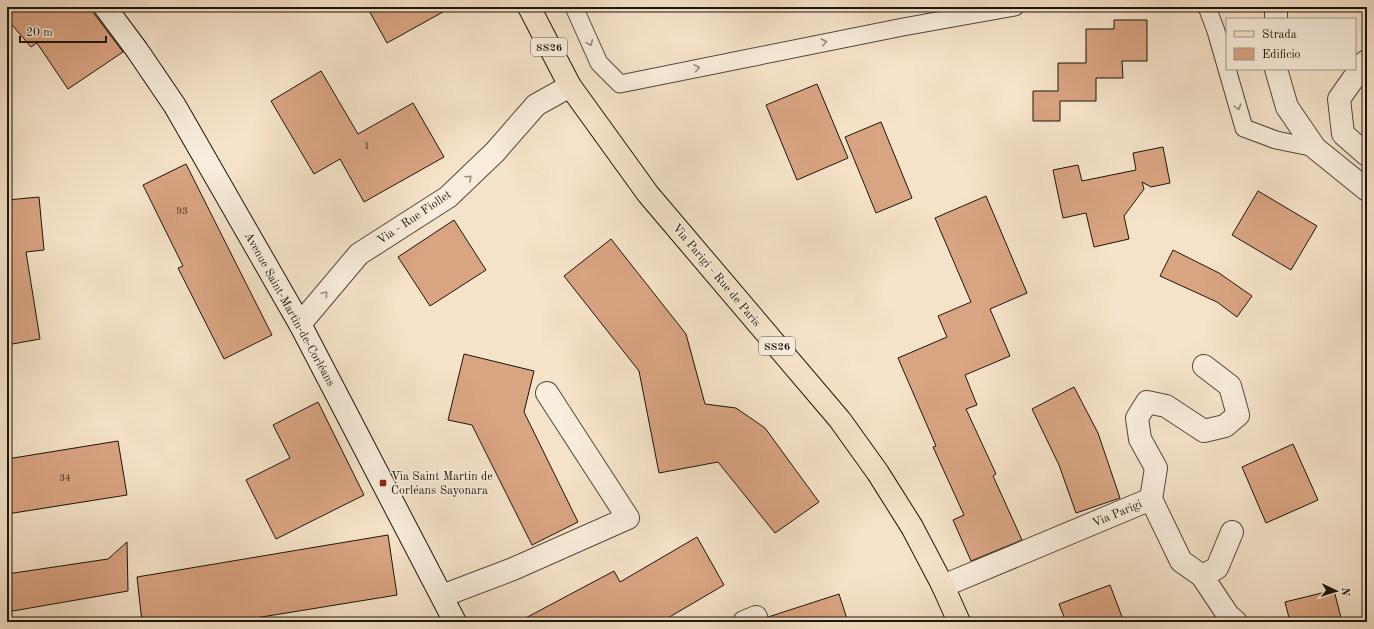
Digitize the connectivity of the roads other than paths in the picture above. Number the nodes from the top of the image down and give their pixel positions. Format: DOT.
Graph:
graph roads {
  1 [pos="105,7"];
  2 [pos="529,7"];
  3 [pos="574,7"];
  4 [pos="1015,7"];
  5 [pos="1208,7"];
  6 [pos="1276,7"];
  7 [pos="1276,18"];
  8 [pos="1367,61"];
  9 [pos="1226,66"];
  10 [pos="1227,70"];
  11 [pos="1276,70"];
  12 [pos="570,86"];
  13 [pos="1315,148"];
  14 [pos="1367,155"];
  15 [pos="1367,190"];
  16 [pos="300,324"];
  17 [pos="1204,366"];
  18 [pos="547,393"];
  19 [pos="1150,499"];
  20 [pos="1232,532"];
  21 [pos="1202,576"];
  22 [pos="943,586"];
  23 [pos="442,596"];
  24 [pos="455,622"];
  25 [pos="959,622"];
  26 [pos="1236,622"];
  1 -- 16 [label="street, Avenue Saint-Martin-de-Corléans"];
  2 -- 12 [label="main road, Via Parigi - Rue de Paris / SS26"];
  3 -- 4 [label="lane, one-way"];
  5 -- 9 [label="lane, one-way"];
  6 -- 7 [label="street"];
  8 -- 14 [label="street"];
  10 -- 13 [label="lane, one-way"];
  11 -- 13 [label="street"];
  16 -- 12 [label="street, Via - Rue Fiollet, one-way"];
  12 -- 22 [label="main road, Via Parigi - Rue de Paris / SS26"];
  13 -- 15 [label="street"];
  16 -- 23 [label="street, Avenue Saint-Martin-de-Corléans"];
  17 -- 19 [label="street, Via Parigi"];
  18 -- 23 [label="street"];
  19 -- 21 [label="street"];
  19 -- 22 [label="street, Via Parigi"];
  20 -- 21 [label="street"];
  21 -- 26 [label="street"];
  22 -- 25 [label="main road, Via Parigi - Rue de Paris / SS26"];
  23 -- 24 [label="street, Avenue Saint-Martin-de-Corléans"];
}
